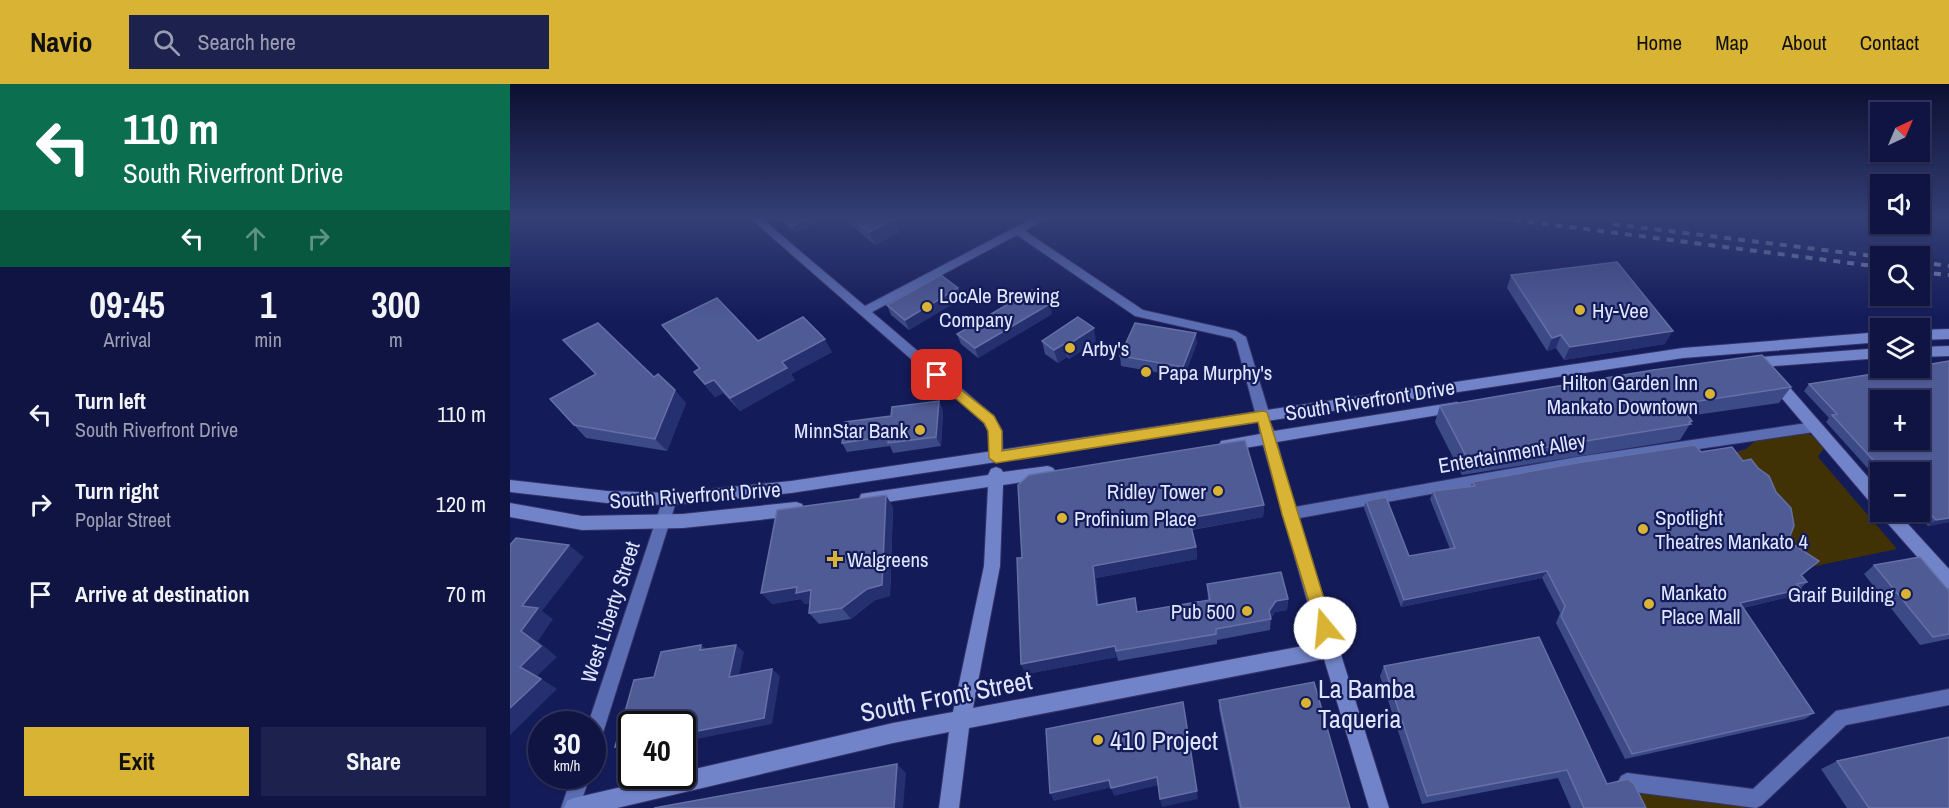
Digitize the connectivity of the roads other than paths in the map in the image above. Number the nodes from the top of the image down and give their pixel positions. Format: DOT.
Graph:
graph roads {
  1 [pos="796,252"];
  2 [pos="976,252"];
  3 [pos="1049,252"];
  4 [pos="863,312"];
  5 [pos="1949,334"];
  6 [pos="1930,335"];
  7 [pos="1870,338"];
  8 [pos="1745,346"];
  9 [pos="1949,351"];
  10 [pos="1930,352"];
  11 [pos="1870,354"];
  12 [pos="1759,361"];
  13 [pos="1737,364"];
  14 [pos="1469,405"];
  15 [pos="1263,416"];
  16 [pos="1814,427"];
  17 [pos="1268,438"];
  18 [pos="1216,446"];
  19 [pos="996,458"];
  20 [pos="1065,470"];
  21 [pos="995,480"];
  22 [pos="510,486"];
  23 [pos="1870,491"];
  24 [pos="670,499"];
  25 [pos="846,502"];
  26 [pos="811,507"];
  27 [pos="510,510"];
  28 [pos="1289,514"];
  29 [pos="663,521"];
  30 [pos="1897,522"];
  31 [pos="1949,581"];
  32 [pos="1332,649"];
  33 [pos="1949,697"];
  34 [pos="601,711"];
  35 [pos="960,720"];
  36 [pos="1627,782"];
  37 [pos="577,789"];
  38 [pos="1759,803"];
  39 [pos="572,808"];
  40 [pos="949,808"];
  41 [pos="1379,808"];
  1 -- 4 [label="street"];
  2 -- 4 [label="street"];
  3 -- 15 [label="street"];
  4 -- 19 [label="street"];
  5 -- 6 [label="main road"];
  7 -- 8 [label="main road, South Riverfront Drive"];
  8 -- 12 [label="main road"];
  8 -- 15 [label="main road, South Riverfront Drive"];
  9 -- 10 [label="main road"];
  11 -- 12 [label="main road"];
  12 -- 13 [label="main road"];
  12 -- 16 [label="main road"];
  14 -- 17 [label="main road, South Riverfront Drive"];
  15 -- 17 [label="main road"];
  15 -- 19 [label="main road, South Riverfront Drive"];
  16 -- 23 [label="main road"];
  16 -- 28 [label="street, Entertainment Alley"];
  17 -- 18 [label="main road, South Riverfront Drive"];
  17 -- 28 [label="main road"];
  19 -- 21 [label="main road"];
  19 -- 24 [label="main road, South Riverfront Drive"];
  20 -- 21 [label="main road"];
  21 -- 25 [label="main road"];
  21 -- 35 [label="main road"];
  22 -- 24 [label="main road, South Riverfront Drive"];
  24 -- 29 [label="street, West Liberty Street"];
  26 -- 29 [label="main road, South Riverfront Drive"];
  27 -- 29 [label="main road, South Riverfront Drive"];
  28 -- 32 [label="main road"];
  29 -- 34 [label="street, West Liberty Street"];
  30 -- 31 [label="main road"];
  32 -- 35 [label="main road, South Front Street"];
  32 -- 41 [label="main road"];
  33 -- 38 [label="street"];
  35 -- 39 [label="main road, South Front Street"];
  35 -- 40 [label="main road"];
  36 -- 38 [label="street"];
  37 -- 39 [label="street"];
}
